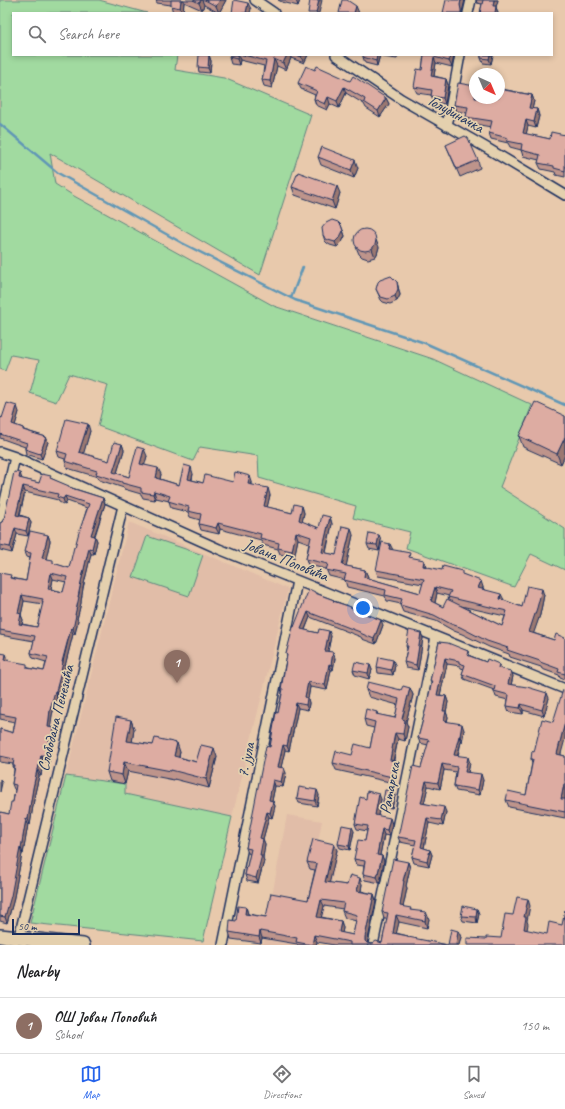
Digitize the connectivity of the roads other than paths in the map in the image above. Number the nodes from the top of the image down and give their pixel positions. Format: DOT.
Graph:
graph roads {
  1 [pos="256,0"];
  2 [pos="471,0"];
  3 [pos="273,12"];
  4 [pos="468,12"];
  5 [pos="337,56"];
  6 [pos="460,56"];
  7 [pos="447,126"];
  8 [pos="565,195"];
  9 [pos="0,452"];
  10 [pos="15,457"];
  11 [pos="123,506"];
  12 [pos="0,523"];
  13 [pos="298,581"];
  14 [pos="436,637"];
  15 [pos="565,689"];
  16 [pos="0,936"];
  17 [pos="19,937"];
  18 [pos="82,945"];
  19 [pos="223,945"];
  20 [pos="373,945"];
  1 -- 3 [label="street"];
  2 -- 4 [label="street"];
  5 -- 7 [label="street, Голубиначка"];
  6 -- 7 [label="street"];
  7 -- 8 [label="street, Голубиначка"];
  9 -- 10 [label="street, Јована Поповића"];
  10 -- 11 [label="street, Јована Поповића"];
  10 -- 12 [label="street"];
  11 -- 13 [label="street, Јована Поповића"];
  11 -- 17 [label="street, Слободана Пенезића"];
  13 -- 14 [label="street, Јована Поповића"];
  13 -- 19 [label="street, 7. јула"];
  14 -- 15 [label="street, Јована Поповића"];
  14 -- 20 [label="street, Ратарска"];
  16 -- 17 [label="main road"];
  17 -- 18 [label="main road"];
}
